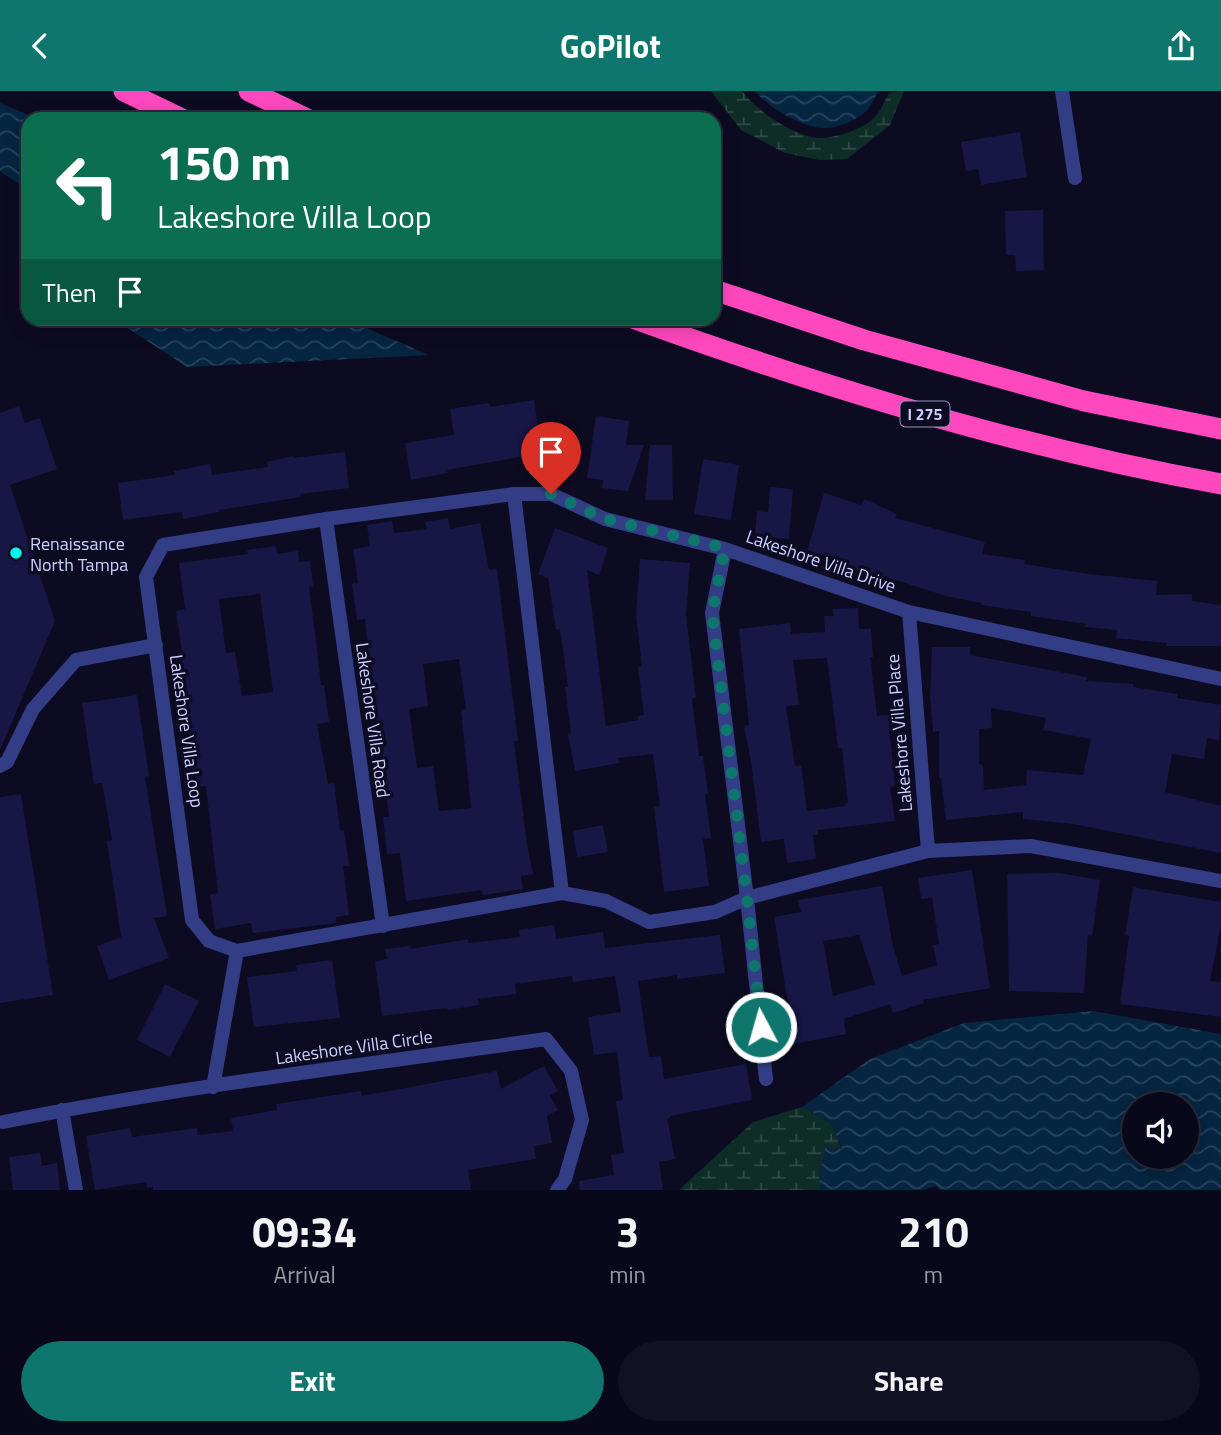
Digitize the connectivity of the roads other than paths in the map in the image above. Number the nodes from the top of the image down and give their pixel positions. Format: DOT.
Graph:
graph roads {
  1 [pos="124,91"];
  2 [pos="249,91"];
  3 [pos="1062,91"];
  4 [pos="168,112"];
  5 [pos="292,112"];
  6 [pos="1075,179"];
  7 [pos="721,292"];
  8 [pos="655,326"];
  9 [pos="1221,429"];
  10 [pos="1221,484"];
  11 [pos="514,494"];
  12 [pos="326,519"];
  13 [pos="725,548"];
  14 [pos="909,612"];
  15 [pos="156,645"];
  16 [pos="1221,679"];
  17 [pos="0,766"];
  18 [pos="928,851"];
  19 [pos="1221,881"];
  20 [pos="562,893"];
  21 [pos="747,898"];
  22 [pos="383,926"];
  23 [pos="237,951"];
  24 [pos="766,1079"];
  25 [pos="213,1087"];
  26 [pos="62,1110"];
  27 [pos="3,1122"];
  28 [pos="76,1190"];
  29 [pos="556,1190"];
  1 -- 4 [label="highway"];
  2 -- 5 [label="highway"];
  3 -- 6 [label="street"];
  7 -- 9 [label="highway"];
  8 -- 10 [label="highway, I 275"];
  11 -- 12 [label="street, Lakeshore Villa Loop"];
  11 -- 13 [label="street, Lakeshore Villa Loop"];
  11 -- 20 [label="street"];
  12 -- 15 [label="street, Lakeshore Villa Loop"];
  12 -- 22 [label="street, Lakeshore Villa Road"];
  13 -- 14 [label="street, Lakeshore Villa Drive"];
  13 -- 21 [label="street, Lakeshore Villa Drive"];
  14 -- 16 [label="street, Lakeshore Villa Drive"];
  14 -- 18 [label="street, Lakeshore Villa Place"];
  15 -- 17 [label="street"];
  15 -- 23 [label="street, Lakeshore Villa Loop"];
  18 -- 19 [label="street"];
  18 -- 21 [label="street"];
  20 -- 21 [label="street"];
  20 -- 22 [label="street"];
  21 -- 24 [label="street, Lakeshore Villa Drive"];
  22 -- 23 [label="street"];
  23 -- 25 [label="street"];
  25 -- 26 [label="street, Lakeshore Villa Circle"];
  25 -- 29 [label="street, Lakeshore Villa Circle"];
  26 -- 27 [label="street, Lakeshore Villa Circle"];
  26 -- 28 [label="street"];
}
